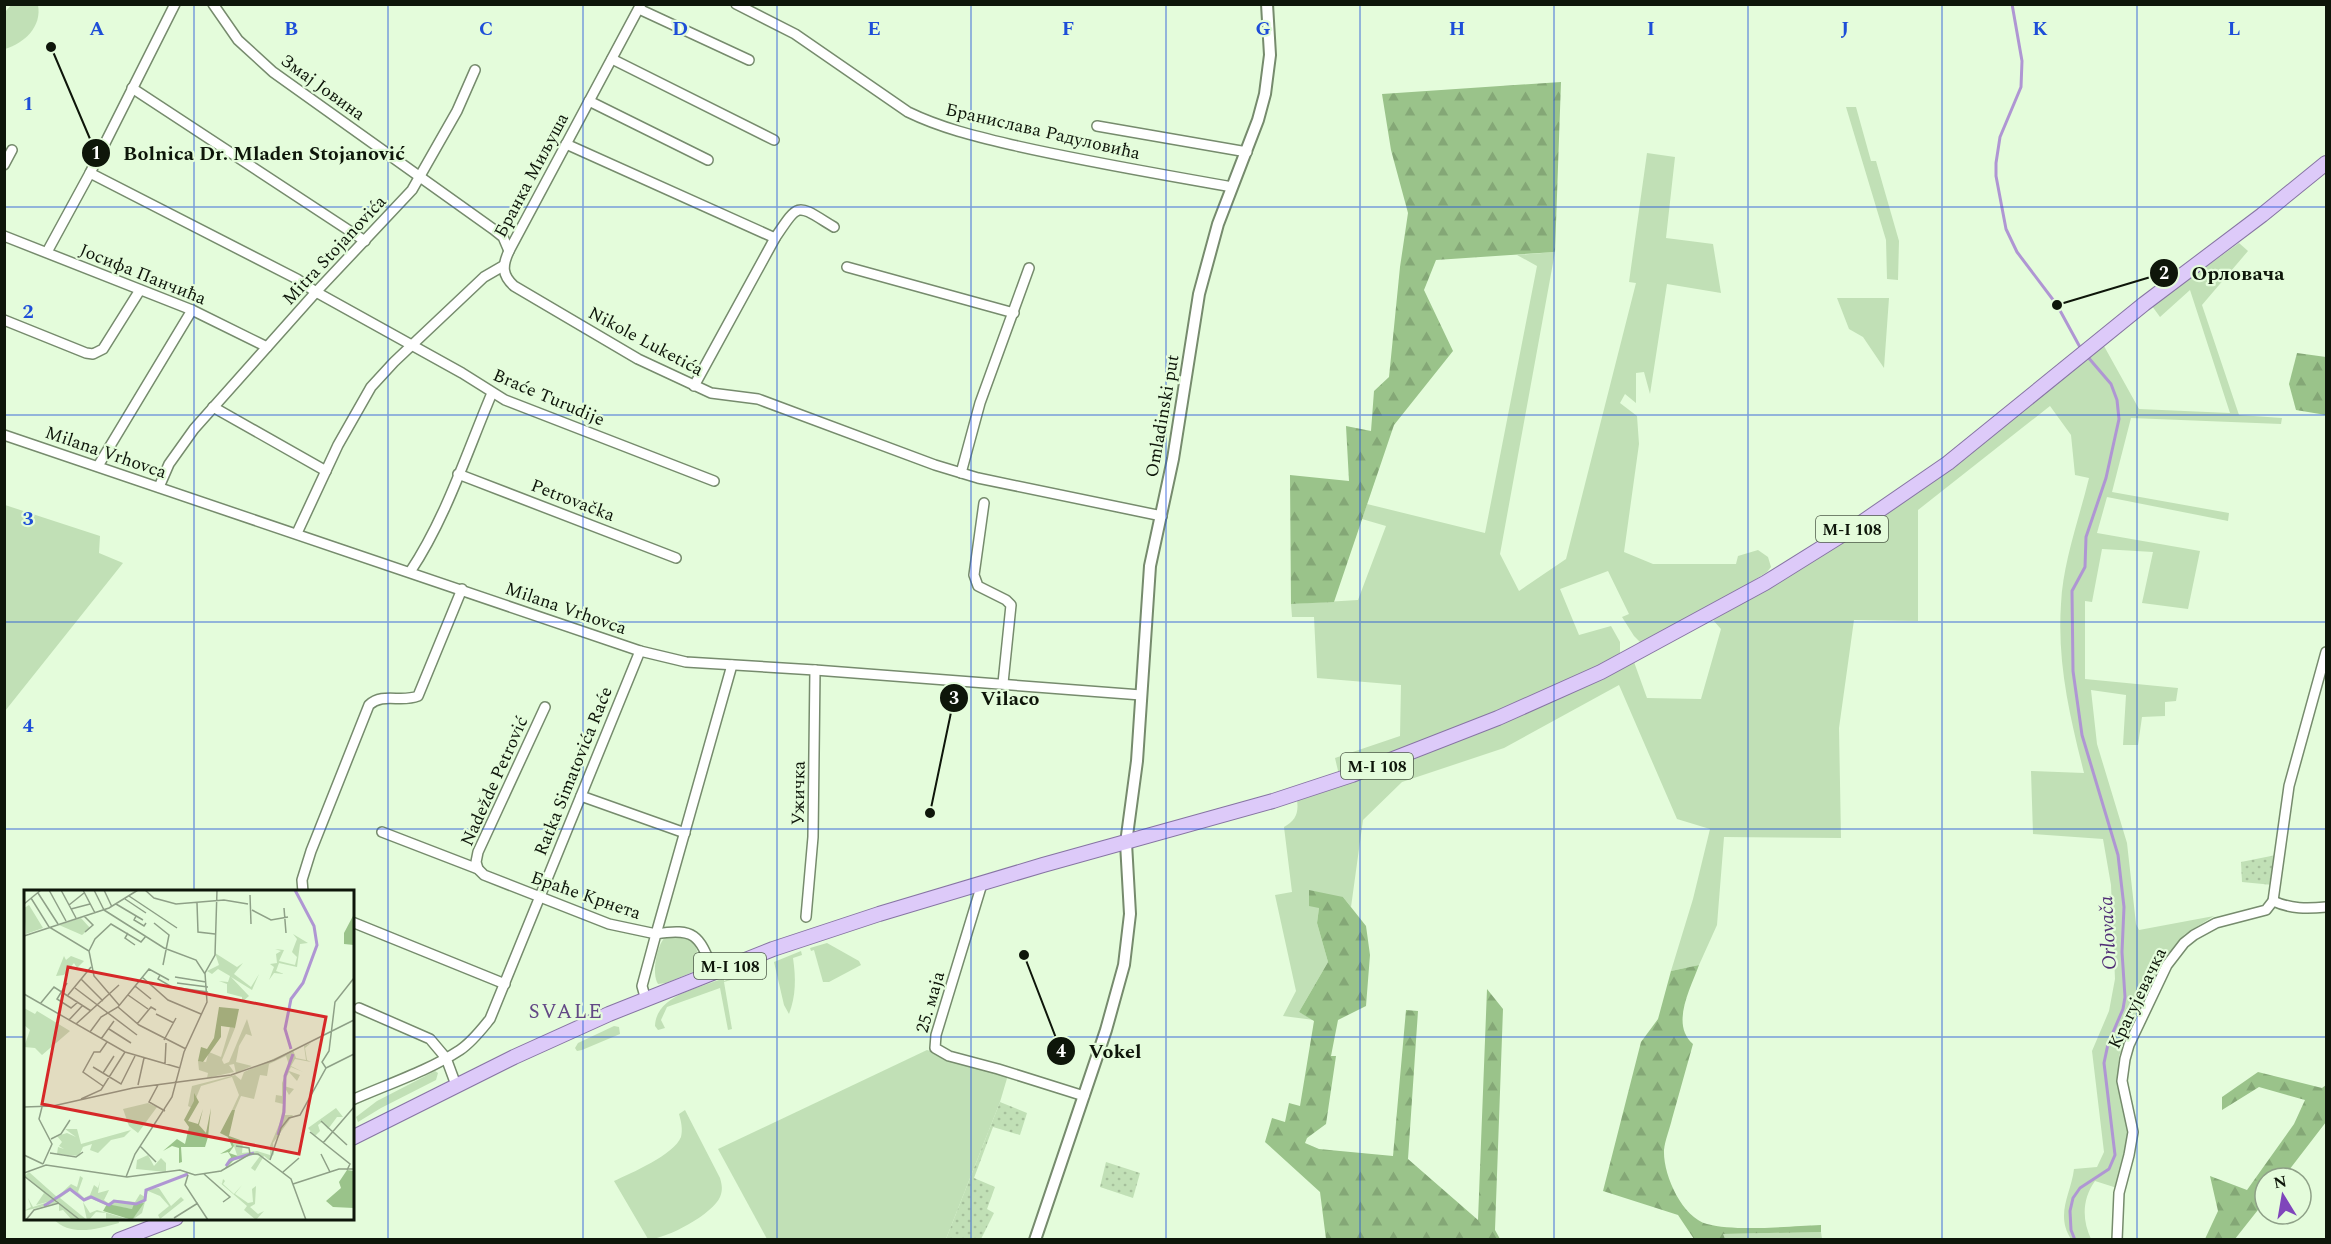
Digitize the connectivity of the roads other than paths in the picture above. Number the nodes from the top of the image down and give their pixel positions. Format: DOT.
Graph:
graph roads {
  1 [pos="175,4"];
  2 [pos="213,4"];
  3 [pos="736,4"];
  4 [pos="1267,4"];
  5 [pos="640,7"];
  6 [pos="612,59"];
  7 [pos="749,60"];
  8 [pos="475,70"];
  9 [pos="132,88"];
  10 [pos="589,101"];
  11 [pos="1097,126"];
  12 [pos="774,141"];
  13 [pos="566,144"];
  14 [pos="12,150"];
  15 [pos="1246,152"];
  16 [pos="708,160"];
  17 [pos="2326,163"];
  18 [pos="4,165"];
  19 [pos="90,173"];
  20 [pos="420,176"];
  21 [pos="1232,187"];
  22 [pos="834,228"];
  23 [pos="4,236"];
  24 [pos="775,238"];
  25 [pos="365,242"];
  26 [pos="509,251"];
  27 [pos="47,252"];
  28 [pos="503,266"];
  29 [pos="847,267"];
  30 [pos="1029,268"];
  31 [pos="140,290"];
  32 [pos="316,292"];
  33 [pos="192,310"];
  34 [pos="1014,314"];
  35 [pos="4,320"];
  36 [pos="411,346"];
  37 [pos="267,347"];
  38 [pos="694,386"];
  39 [pos="492,393"];
  40 [pos="213,407"];
  41 [pos="4,435"];
  42 [pos="98,466"];
  43 [pos="326,471"];
  44 [pos="962,473"];
  45 [pos="458,474"];
  46 [pos="714,481"];
  47 [pos="159,487"];
  48 [pos="984,503"];
  49 [pos="1162,516"];
  50 [pos="297,533"];
  51 [pos="676,558"];
  52 [pos="410,572"];
  53 [pos="462,589"];
  54 [pos="640,651"];
  55 [pos="2326,652"];
  56 [pos="732,665"];
  57 [pos="815,670"];
  58 [pos="1003,683"];
  59 [pos="1141,695"];
  60 [pos="545,707"];
  61 [pos="581,796"];
  62 [pos="382,832"];
  63 [pos="685,833"];
  64 [pos="1126,843"];
  65 [pos="478,869"];
  66 [pos="982,884"];
  67 [pos="303,890"];
  68 [pos="540,898"];
  69 [pos="2273,901"];
  70 [pos="2326,907"];
  71 [pos="806,917"];
  72 [pos="354,923"];
  73 [pos="656,934"];
  74 [pos="714,972"];
  75 [pos="505,984"];
  76 [pos="646,1000"];
  77 [pos="359,1008"];
  78 [pos="446,1058"];
  79 [pos="456,1085"];
  80 [pos="1084,1096"];
  81 [pos="354,1099"];
  82 [pos="354,1137"];
  83 [pos="170,1220"];
  84 [pos="118,1239"];
  85 [pos="1035,1239"];
  86 [pos="2117,1239"];
  1 -- 9 [label="street"];
  2 -- 20 [label="street, Змај Јовина"];
  3 -- 21 [label="street, Бранислава Радуловића"];
  4 -- 15 [label="street, Omladinski put"];
  5 -- 6 [label="street, Бранка Миљуша"];
  5 -- 7 [label="street, Бранка Миљуша"];
  6 -- 10 [label="street, Бранка Миљуша"];
  6 -- 12 [label="street"];
  8 -- 20 [label="street, Mitra Stojanovića"];
  9 -- 19 [label="street"];
  9 -- 25 [label="street"];
  10 -- 13 [label="street, Бранка Миљуша"];
  10 -- 16 [label="street, Бранка Миљуша"];
  11 -- 15 [label="street"];
  13 -- 24 [label="street"];
  13 -- 26 [label="street, Бранка Миљуша"];
  14 -- 18 [label="street"];
  15 -- 21 [label="street, Omladinski put"];
  17 -- 64 [label="main road, M-I 108"];
  19 -- 27 [label="street"];
  19 -- 32 [label="street, Braće Turudije"];
  20 -- 25 [label="street, Mitra Stojanovića"];
  20 -- 26 [label="street, Змај Јовина"];
  21 -- 49 [label="street, Omladinski put"];
  22 -- 24 [label="street"];
  23 -- 27 [label="street, Јосифа Панчића"];
  24 -- 38 [label="street"];
  25 -- 32 [label="street, Mitra Stojanovića"];
  26 -- 28 [label="street, Бранка Миљуша"];
  27 -- 31 [label="street, Јосифа Панчића"];
  28 -- 36 [label="street"];
  28 -- 38 [label="street, Nikole Luketića"];
  29 -- 34 [label="street"];
  30 -- 34 [label="street"];
  31 -- 33 [label="street, Јосифа Панчића"];
  31 -- 35 [label="street"];
  32 -- 36 [label="street, Braće Turudije"];
  32 -- 37 [label="street, Mitra Stojanovića"];
  33 -- 37 [label="street, Јосифа Панчића"];
  33 -- 42 [label="street"];
  34 -- 44 [label="street"];
  36 -- 39 [label="street, Braće Turudije"];
  36 -- 43 [label="street"];
  37 -- 40 [label="street, Mitra Stojanovića"];
  38 -- 44 [label="street, Nikole Luketića"];
  39 -- 45 [label="street"];
  39 -- 46 [label="street, Braće Turudije"];
  40 -- 43 [label="street"];
  40 -- 47 [label="street, Mitra Stojanovića"];
  41 -- 42 [label="street, Milana Vrhovca"];
  42 -- 47 [label="street, Milana Vrhovca"];
  43 -- 50 [label="street"];
  44 -- 49 [label="street, Nikole Luketića"];
  45 -- 51 [label="street, Petrovačka"];
  45 -- 52 [label="street"];
  47 -- 50 [label="street, Milana Vrhovca"];
  48 -- 58 [label="street"];
  49 -- 59 [label="street, Omladinski put"];
  50 -- 52 [label="street, Milana Vrhovca"];
  52 -- 53 [label="street, Milana Vrhovca"];
  53 -- 54 [label="street, Milana Vrhovca"];
  53 -- 67 [label="street"];
  54 -- 56 [label="street, Milana Vrhovca"];
  54 -- 61 [label="street, Ratka Simatovića Raće"];
  55 -- 69 [label="street"];
  56 -- 57 [label="street, Milana Vrhovca"];
  56 -- 63 [label="street, Браће Крнета"];
  57 -- 58 [label="street, Milana Vrhovca"];
  57 -- 71 [label="street, Ужичка"];
  58 -- 59 [label="street, Milana Vrhovca"];
  59 -- 64 [label="street, Omladinski put"];
  60 -- 65 [label="street, Nadežde Petrović"];
  61 -- 63 [label="street"];
  61 -- 68 [label="street, Ratka Simatovića Raće"];
  62 -- 65 [label="street, Браће Крнета"];
  63 -- 73 [label="street, Браће Крнета"];
  64 -- 66 [label="main road, M-I 108"];
  64 -- 80 [label="street"];
  65 -- 68 [label="street, Браће Крнета"];
  66 -- 74 [label="main road, M-I 108"];
  66 -- 80 [label="street, 25. маја"];
  68 -- 73 [label="street, Браће Крнета"];
  68 -- 75 [label="street, Ratka Simatovića Raće"];
  69 -- 70 [label="street"];
  69 -- 86 [label="street, Крагујевачка"];
  72 -- 75 [label="street"];
  73 -- 74 [label="street"];
  73 -- 76 [label="street"];
  74 -- 76 [label="main road, M-I 108"];
  75 -- 78 [label="street, Ratka Simatovića Raće"];
  76 -- 79 [label="main road, M-I 108"];
  77 -- 78 [label="street"];
  78 -- 79 [label="street"];
  78 -- 81 [label="street, Ratka Simatovića Raće"];
  79 -- 82 [label="main road, M-I 108"];
  80 -- 85 [label="street"];
  83 -- 84 [label="main road"];
}
